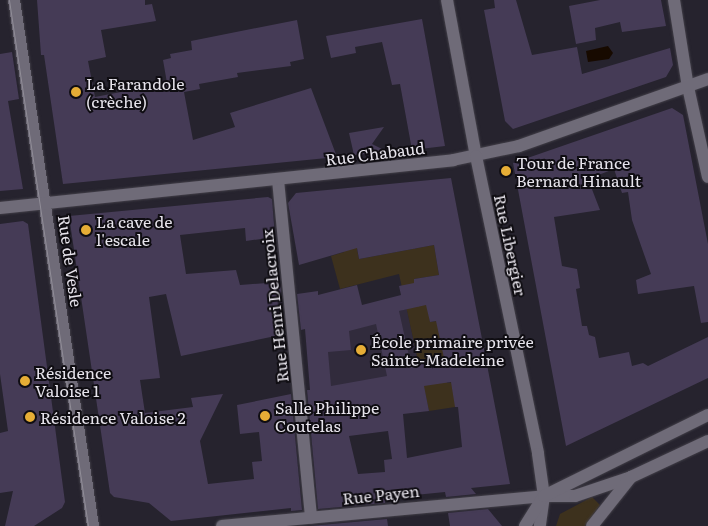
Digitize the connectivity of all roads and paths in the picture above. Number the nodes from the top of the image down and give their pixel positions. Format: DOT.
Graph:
graph roads {
  1 [pos="14,0"];
  2 [pos="447,0"];
  3 [pos="674,0"];
  4 [pos="708,79"];
  5 [pos="688,87"];
  6 [pos="476,156"];
  7 [pos="708,177"];
  8 [pos="278,180"];
  9 [pos="40,204"];
  10 [pos="0,208"];
  11 [pos="708,415"];
  12 [pos="708,440"];
  13 [pos="632,476"];
  14 [pos="544,496"];
  15 [pos="311,517"];
  16 [pos="93,526"];
  17 [pos="222,526"];
  18 [pos="525,526"];
  19 [pos="540,526"];
  20 [pos="592,526"];
  1 -- 9 [label="street, Rue de Vesle"];
  2 -- 6 [label="street, Rue Libergier"];
  3 -- 5 [label="street"];
  4 -- 5 [label="street, Rue Chabaud"];
  5 -- 6 [label="street, Rue Chabaud"];
  5 -- 7 [label="street"];
  6 -- 8 [label="street, Rue Chabaud"];
  6 -- 14 [label="street, Rue Libergier"];
  8 -- 9 [label="street, Rue Chabaud"];
  8 -- 15 [label="street, Rue Henri Delacroix"];
  9 -- 10 [label="street, Rue Chabaud"];
  9 -- 16 [label="street, Rue de Vesle"];
  11 -- 14 [label="street"];
  12 -- 13 [label="street, Rue Payen"];
  13 -- 14 [label="street, Rue Payen"];
  13 -- 20 [label="street"];
  14 -- 15 [label="street, Rue Payen"];
  14 -- 18 [label="street"];
  14 -- 19 [label="street, Rue Libergier"];
  15 -- 17 [label="street, Rue Payen"];
}
